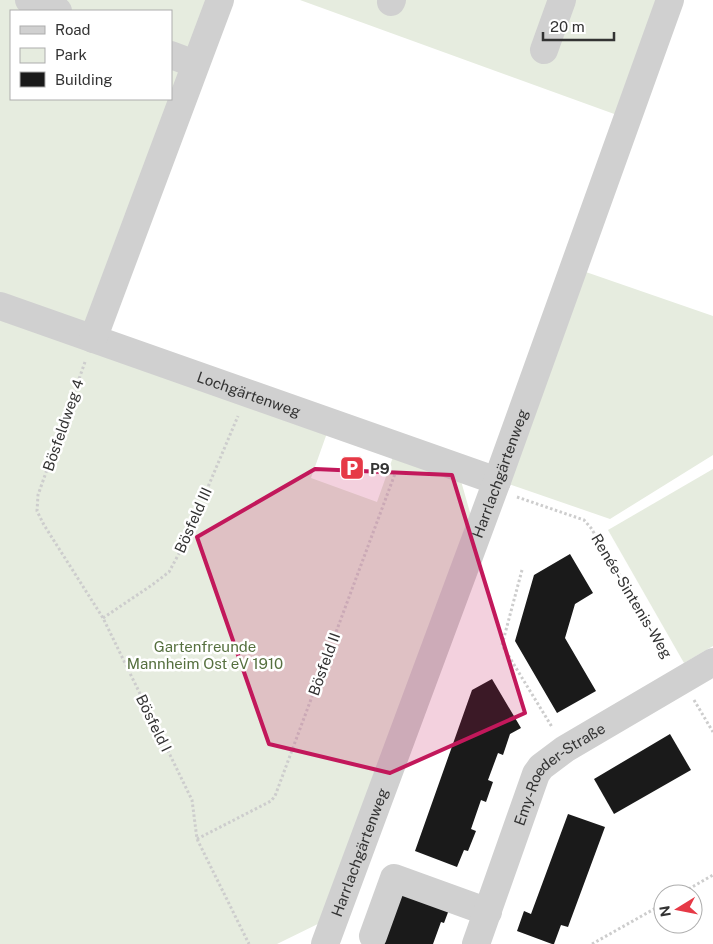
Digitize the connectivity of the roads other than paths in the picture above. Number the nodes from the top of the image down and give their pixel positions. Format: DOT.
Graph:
graph roads {
  1 [pos="29,0"];
  2 [pos="220,0"];
  3 [pos="562,0"];
  4 [pos="670,0"];
  5 [pos="55,10"];
  6 [pos="544,50"];
  7 [pos="183,60"];
  8 [pos="172,94"];
  9 [pos="170,100"];
  10 [pos="0,306"];
  11 [pos="93,339"];
  12 [pos="497,481"];
  13 [pos="713,662"];
  14 [pos="488,912"];
  15 [pos="373,936"];
  16 [pos="325,944"];
  17 [pos="476,944"];
  1 -- 5 [label="street"];
  2 -- 7 [label="street"];
  3 -- 6 [label="street"];
  4 -- 12 [label="street, Harrlachgärtenweg"];
  7 -- 8 [label="street"];
  9 -- 11 [label="street"];
  10 -- 11 [label="street, Lochgärtenweg"];
  11 -- 12 [label="street, Lochgärtenweg"];
  12 -- 16 [label="street, Harrlachgärtenweg"];
  13 -- 14 [label="street, Emy-Roeder-Straße"];
  14 -- 15 [label="street"];
  14 -- 17 [label="street, Emy-Roeder-Straße"];
}
